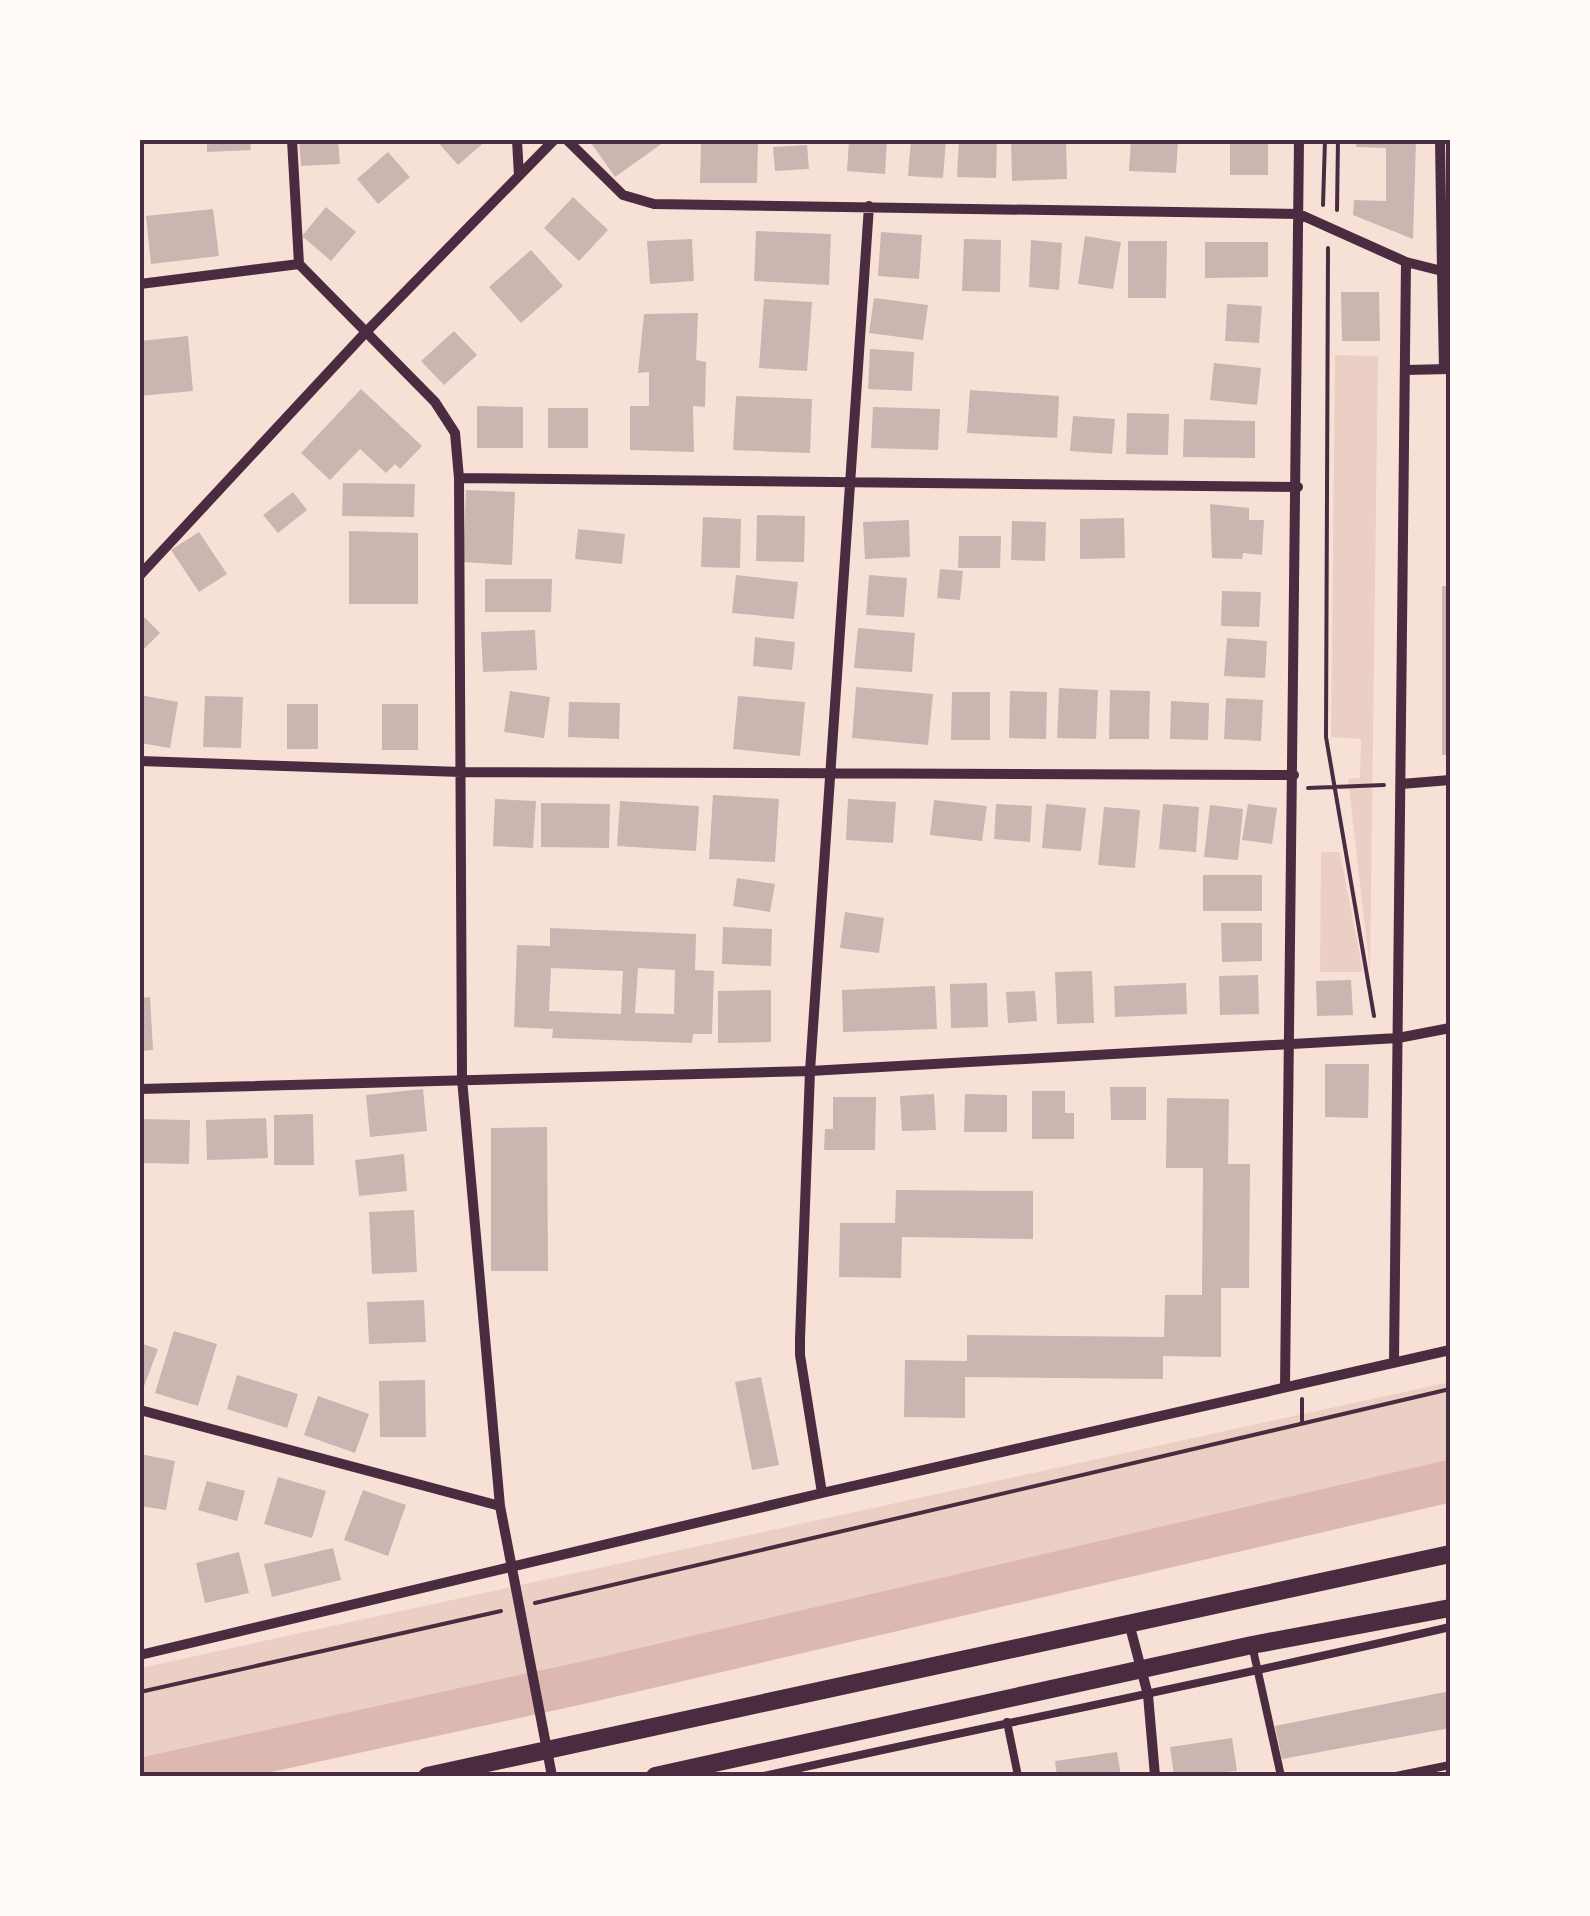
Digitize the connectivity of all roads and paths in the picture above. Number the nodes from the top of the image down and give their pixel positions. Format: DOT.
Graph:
graph roads {
  1 [pos="292,140"];
  2 [pos="516,140"];
  3 [pos="554,140"];
  4 [pos="567,140"];
  5 [pos="1299,140"];
  6 [pos="1338,140"];
  7 [pos="1440,140"];
  8 [pos="520,176"];
  9 [pos="868,206"];
  10 [pos="1299,214"];
  11 [pos="1337,228"];
  12 [pos="1406,262"];
  13 [pos="299,264"];
  14 [pos="1442,271"];
  15 [pos="140,284"];
  16 [pos="366,332"];
  17 [pos="1447,369"];
  18 [pos="1406,370"];
  19 [pos="459,478"];
  20 [pos="848,480"];
  21 [pos="1298,487"];
  22 [pos="140,576"];
  23 [pos="140,761"];
  24 [pos="461,772"];
  25 [pos="829,774"];
  26 [pos="1294,775"];
  27 [pos="1450,780"];
  28 [pos="1402,784"];
  29 [pos="1334,787"];
  30 [pos="1294,789"];
  31 [pos="1374,1016"];
  32 [pos="1450,1028"];
  33 [pos="1398,1038"];
  34 [pos="1290,1043"];
  35 [pos="810,1070"];
  36 [pos="462,1079"];
  37 [pos="140,1089"];
  38 [pos="1450,1350"];
  39 [pos="1394,1362"];
  40 [pos="1286,1387"];
  41 [pos="1450,1389"];
  42 [pos="140,1410"];
  43 [pos="822,1492"];
  44 [pos="500,1506"];
  45 [pos="1450,1554"];
  46 [pos="512,1568"];
  47 [pos="520,1606"];
  48 [pos="1450,1608"];
  49 [pos="1128,1622"];
  50 [pos="1450,1627"];
  51 [pos="1252,1645"];
  52 [pos="140,1654"];
  53 [pos="1142,1669"];
  54 [pos="1258,1672"];
  55 [pos="140,1692"];
  56 [pos="1148,1695"];
  57 [pos="1007,1722"];
  58 [pos="545,1750"];
  59 [pos="1450,1765"];
  60 [pos="428,1776"];
  61 [pos="552,1776"];
  62 [pos="654,1776"];
  63 [pos="764,1776"];
  64 [pos="1018,1776"];
  65 [pos="1155,1776"];
  66 [pos="1282,1776"];
  67 [pos="1396,1776"];
  1 -- 13 [label="street"];
  2 -- 8 [label="street"];
  3 -- 8 [label="street"];
  4 -- 9 [label="street"];
  5 -- 10 [label="street"];
  6 -- 11 [label="path"];
  7 -- 14 [label="street"];
  8 -- 16 [label="street"];
  9 -- 10 [label="street"];
  9 -- 20 [label="street"];
  10 -- 11 [label="street"];
  10 -- 21 [label="street"];
  11 -- 12 [label="street"];
  11 -- 29 [label="path"];
  12 -- 14 [label="street"];
  12 -- 18 [label="street"];
  13 -- 15 [label="street"];
  13 -- 16 [label="street"];
  14 -- 17 [label="street"];
  16 -- 19 [label="street"];
  16 -- 22 [label="street"];
  17 -- 18 [label="street"];
  18 -- 28 [label="street"];
  19 -- 20 [label="street"];
  19 -- 24 [label="street"];
  20 -- 21 [label="street"];
  20 -- 25 [label="street"];
  21 -- 26 [label="street"];
  23 -- 24 [label="street"];
  24 -- 25 [label="street"];
  24 -- 36 [label="street"];
  25 -- 26 [label="street"];
  25 -- 35 [label="street"];
  26 -- 30 [label="street"];
  27 -- 28 [label="street"];
  28 -- 29 [label="path"];
  28 -- 33 [label="street"];
  29 -- 30 [label="path"];
  29 -- 31 [label="path"];
  30 -- 34 [label="street"];
  32 -- 33 [label="street"];
  33 -- 34 [label="street"];
  33 -- 39 [label="street"];
  34 -- 35 [label="street"];
  34 -- 40 [label="street"];
  35 -- 36 [label="street"];
  35 -- 43 [label="street"];
  36 -- 37 [label="street"];
  36 -- 44 [label="street"];
  38 -- 39 [label="street"];
  39 -- 40 [label="street"];
  40 -- 43 [label="street"];
  41 -- 47 [label="path"];
  42 -- 44 [label="street"];
  43 -- 46 [label="street"];
  44 -- 46 [label="street"];
  45 -- 49 [label="street"];
  46 -- 47 [label="street"];
  46 -- 52 [label="street"];
  47 -- 55 [label="path"];
  47 -- 58 [label="street"];
  48 -- 51 [label="street"];
  49 -- 53 [label="street"];
  49 -- 58 [label="street"];
  50 -- 54 [label="lane"];
  51 -- 53 [label="street"];
  51 -- 54 [label="lane"];
  53 -- 56 [label="street"];
  53 -- 62 [label="street"];
  54 -- 56 [label="lane"];
  54 -- 66 [label="lane"];
  56 -- 57 [label="lane"];
  56 -- 65 [label="street"];
  57 -- 63 [label="lane"];
  57 -- 64 [label="lane"];
  58 -- 60 [label="street"];
  58 -- 61 [label="street"];
  59 -- 67 [label="lane"];
}
